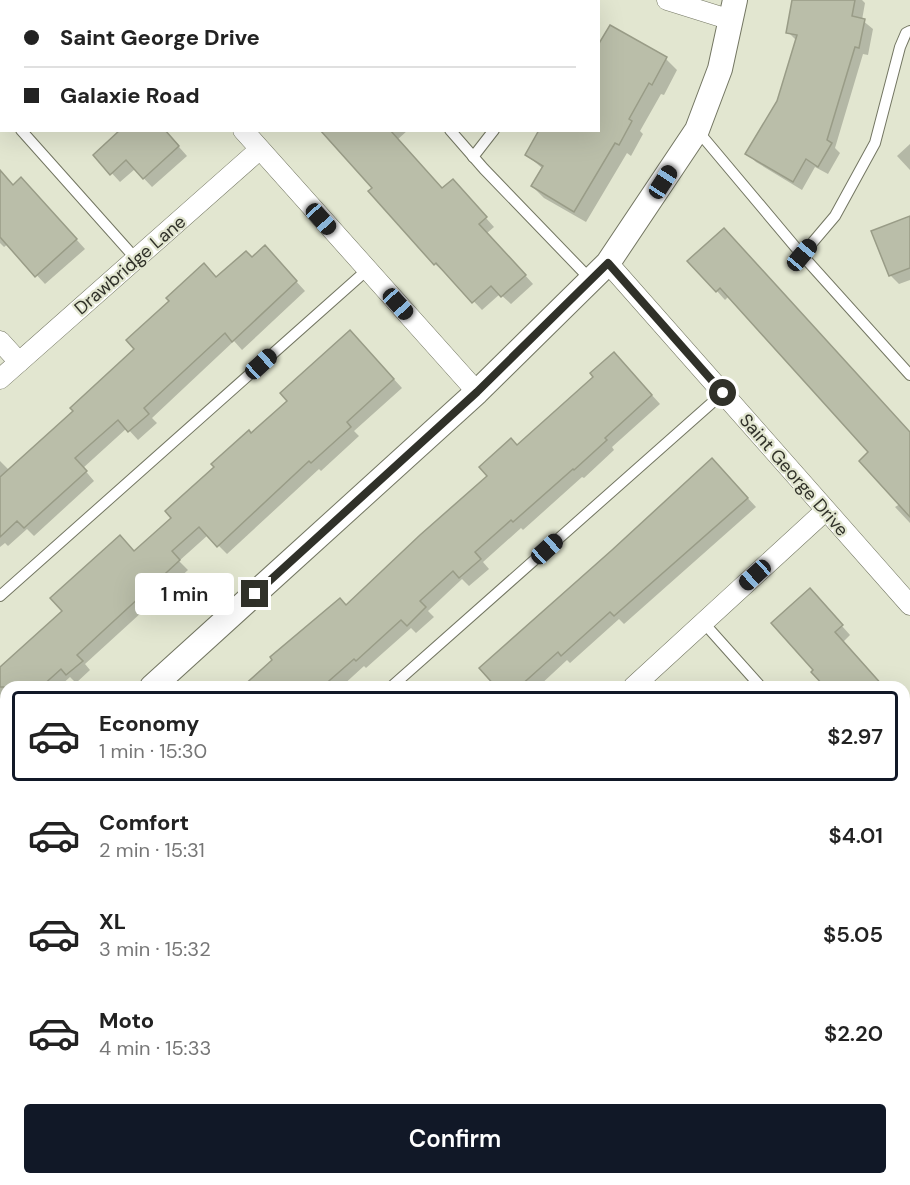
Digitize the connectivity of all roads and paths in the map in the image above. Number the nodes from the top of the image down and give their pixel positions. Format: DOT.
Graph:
graph roads {
  1 [pos="667,0"];
  2 [pos="733,10"];
  3 [pos="910,30"];
  4 [pos="697,130"];
  5 [pos="23,132"];
  6 [pos="245,132"];
  7 [pos="452,132"];
  8 [pos="492,132"];
  9 [pos="259,150"];
  10 [pos="473,157"];
  11 [pos="802,255"];
  12 [pos="136,259"];
  13 [pos="367,270"];
  14 [pos="600,272"];
  15 [pos="0,341"];
  16 [pos="19,362"];
  17 [pos="910,375"];
  18 [pos="0,379"];
  19 [pos="477,392"];
  20 [pos="723,393"];
  21 [pos="825,511"];
  22 [pos="0,596"];
  23 [pos="910,606"];
  24 [pos="703,622"];
  25 [pos="159,681"];
  26 [pos="398,681"];
  27 [pos="639,681"];
  28 [pos="756,681"];
  1 -- 2 [label="street"];
  2 -- 4 [label="street"];
  3 -- 11 [label="lane"];
  4 -- 11 [label="lane"];
  4 -- 14 [label="street"];
  5 -- 12 [label="lane"];
  6 -- 9 [label="street"];
  7 -- 10 [label="lane"];
  8 -- 10 [label="lane"];
  9 -- 12 [label="street, Drawbridge Lane"];
  9 -- 13 [label="street"];
  10 -- 14 [label="lane"];
  11 -- 17 [label="lane"];
  12 -- 16 [label="street, Drawbridge Lane"];
  13 -- 19 [label="street"];
  13 -- 22 [label="lane"];
  14 -- 19 [label="street"];
  14 -- 20 [label="street, Saint George Drive"];
  15 -- 16 [label="street"];
  16 -- 18 [label="street, Drawbridge Lane"];
  19 -- 25 [label="street"];
  20 -- 21 [label="street, Saint George Drive"];
  20 -- 26 [label="lane"];
  21 -- 23 [label="street, Saint George Drive"];
  21 -- 24 [label="street"];
  24 -- 27 [label="street"];
  24 -- 28 [label="lane"];
}
